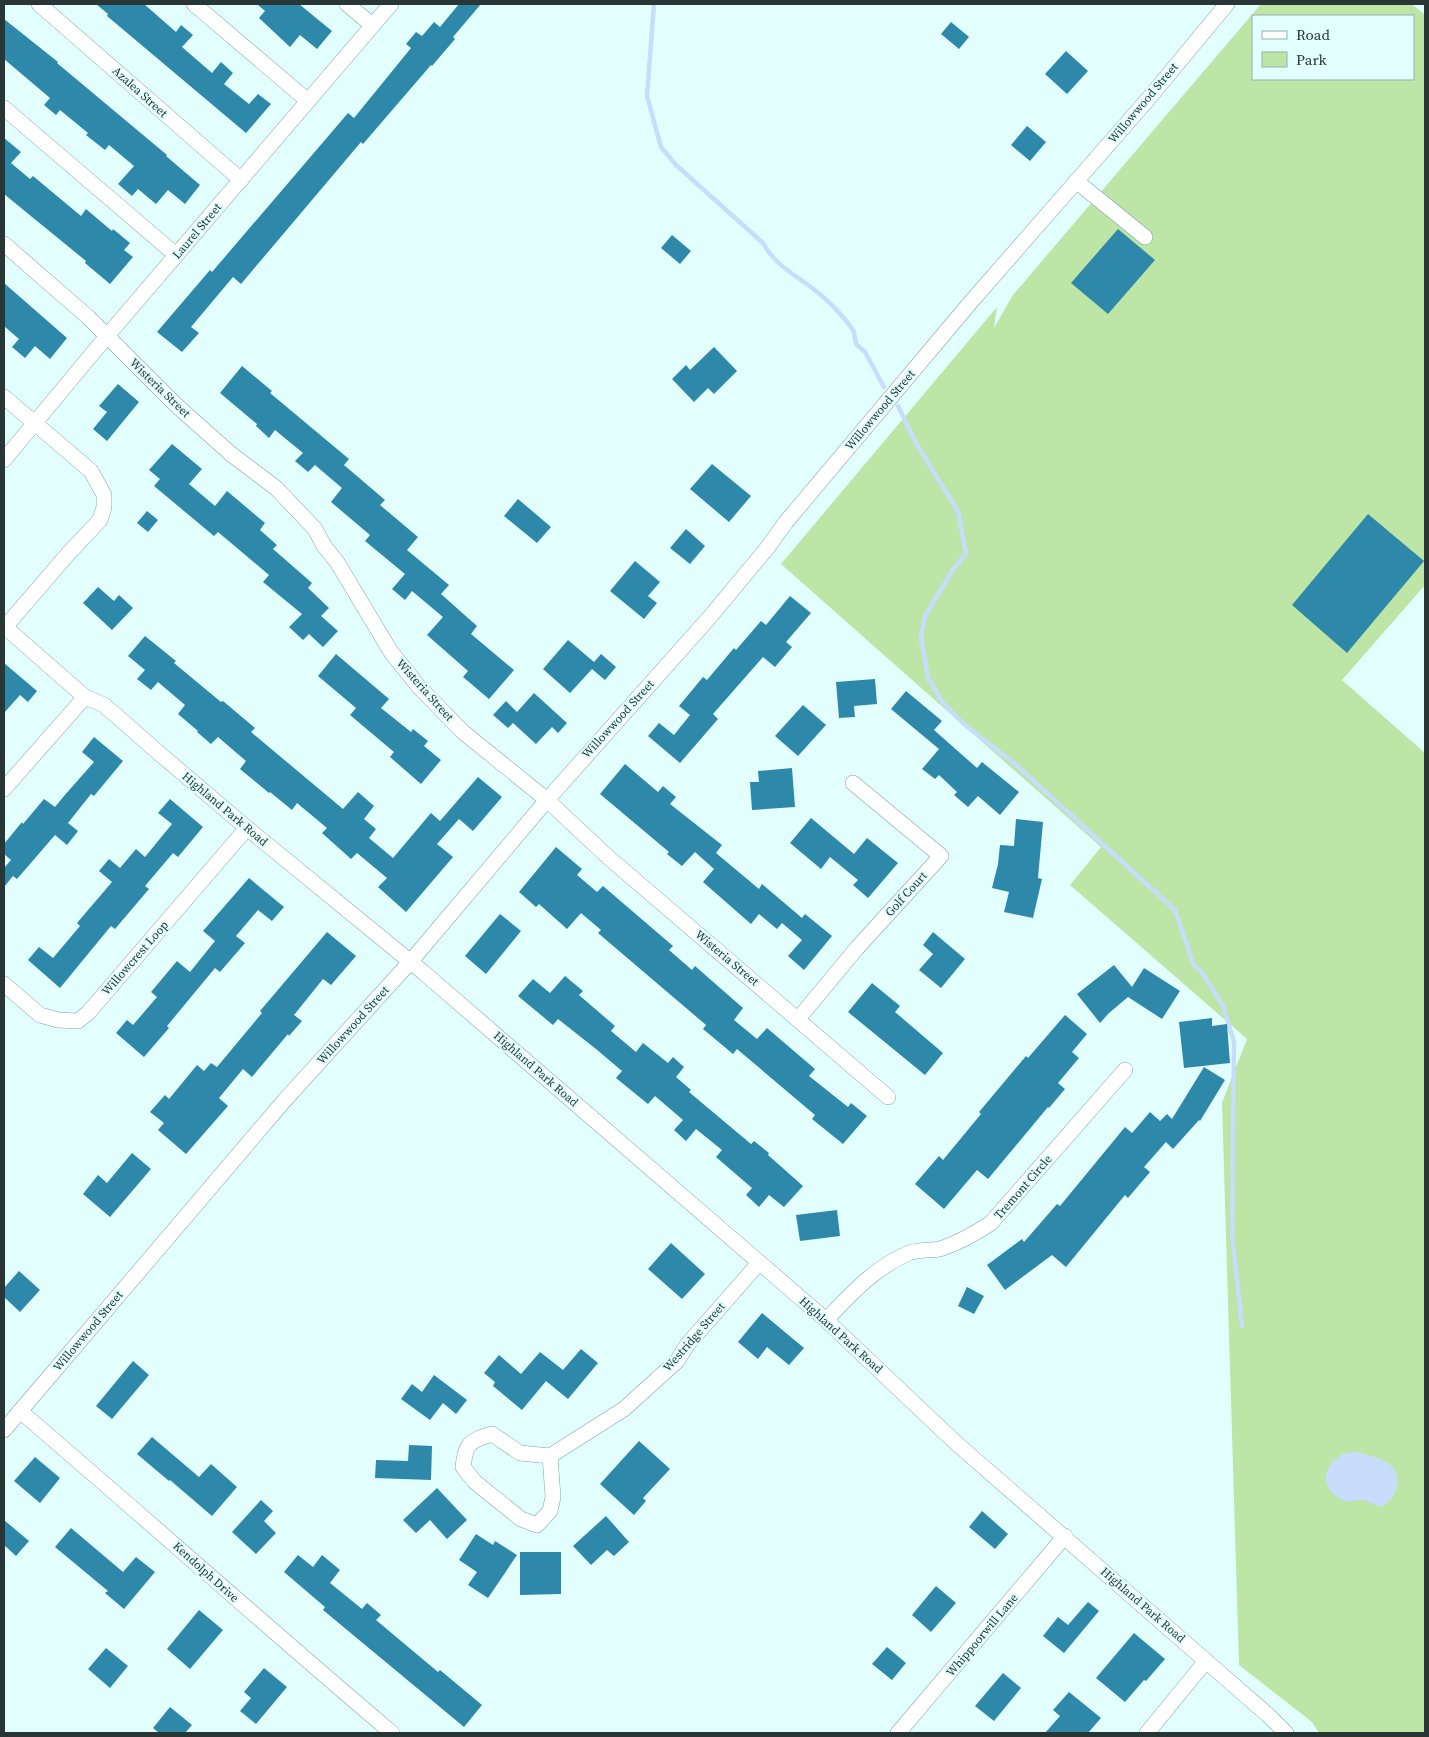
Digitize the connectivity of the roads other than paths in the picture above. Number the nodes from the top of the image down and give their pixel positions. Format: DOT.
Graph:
graph roads {
  1 [pos="39,4"];
  2 [pos="194,4"];
  3 [pos="348,4"];
  4 [pos="391,4"];
  5 [pos="1227,4"];
  6 [pos="372,26"];
  7 [pos="308,101"];
  8 [pos="4,108"];
  9 [pos="241,180"];
  10 [pos="1076,181"];
  11 [pos="1145,237"];
  12 [pos="4,244"];
  13 [pos="176,255"];
  14 [pos="107,336"];
  15 [pos="4,397"];
  16 [pos="35,423"];
  17 [pos="4,460"];
  18 [pos="5,627"];
  19 [pos="84,697"];
  20 [pos="853,783"];
  21 [pos="4,789"];
  22 [pos="547,800"];
  23 [pos="247,828"];
  24 [pos="411,961"];
  25 [pos="4,984"];
  26 [pos="798,1019"];
  27 [pos="1125,1070"];
  28 [pos="888,1097"];
  29 [pos="759,1263"];
  30 [pos="826,1320"];
  31 [pos="20,1411"];
  32 [pos="4,1430"];
  33 [pos="550,1456"];
  34 [pos="1065,1536"];
  35 [pos="1206,1660"];
  36 [pos="392,1733"];
  37 [pos="898,1733"];
  38 [pos="1146,1733"];
  39 [pos="1286,1733"];
  1 -- 9 [label="street, Azalea Street"];
  2 -- 7 [label="street"];
  3 -- 6 [label="street"];
  4 -- 6 [label="street, Laurel Street"];
  5 -- 10 [label="street, Willowwood Street"];
  6 -- 7 [label="street, Laurel Street"];
  7 -- 9 [label="street, Laurel Street"];
  8 -- 13 [label="street"];
  9 -- 13 [label="street, Laurel Street"];
  10 -- 11 [label="street"];
  10 -- 22 [label="street, Willowwood Street"];
  12 -- 14 [label="street, Wisteria Street"];
  13 -- 14 [label="street, Laurel Street"];
  14 -- 16 [label="street, Laurel Street"];
  14 -- 22 [label="street, Wisteria Street"];
  15 -- 16 [label="street, Highland Park Road"];
  16 -- 17 [label="street, Laurel Street"];
  16 -- 18 [label="street, Highland Park Road"];
  18 -- 19 [label="street, Highland Park Road"];
  19 -- 21 [label="street"];
  19 -- 23 [label="street, Highland Park Road"];
  20 -- 26 [label="street, Golf Court"];
  22 -- 24 [label="street, Willowwood Street"];
  22 -- 26 [label="street, Wisteria Street"];
  23 -- 24 [label="street, Highland Park Road"];
  23 -- 25 [label="street, Willowcrest Loop"];
  24 -- 29 [label="street, Highland Park Road"];
  24 -- 31 [label="street, Willowwood Street"];
  26 -- 28 [label="street, Wisteria Street"];
  27 -- 30 [label="street, Tremont Circle"];
  29 -- 30 [label="street, Highland Park Road"];
  29 -- 33 [label="street, Westridge Street"];
  30 -- 34 [label="street, Highland Park Road"];
  31 -- 32 [label="street, Willowwood Street"];
  31 -- 36 [label="street, Kendolph Drive"];
  33 -- 33 [label="street"];
  34 -- 35 [label="street, Highland Park Road"];
  34 -- 37 [label="street, Whippoorwill Lane"];
  35 -- 38 [label="street"];
  35 -- 39 [label="street, Highland Park Road"];
}
